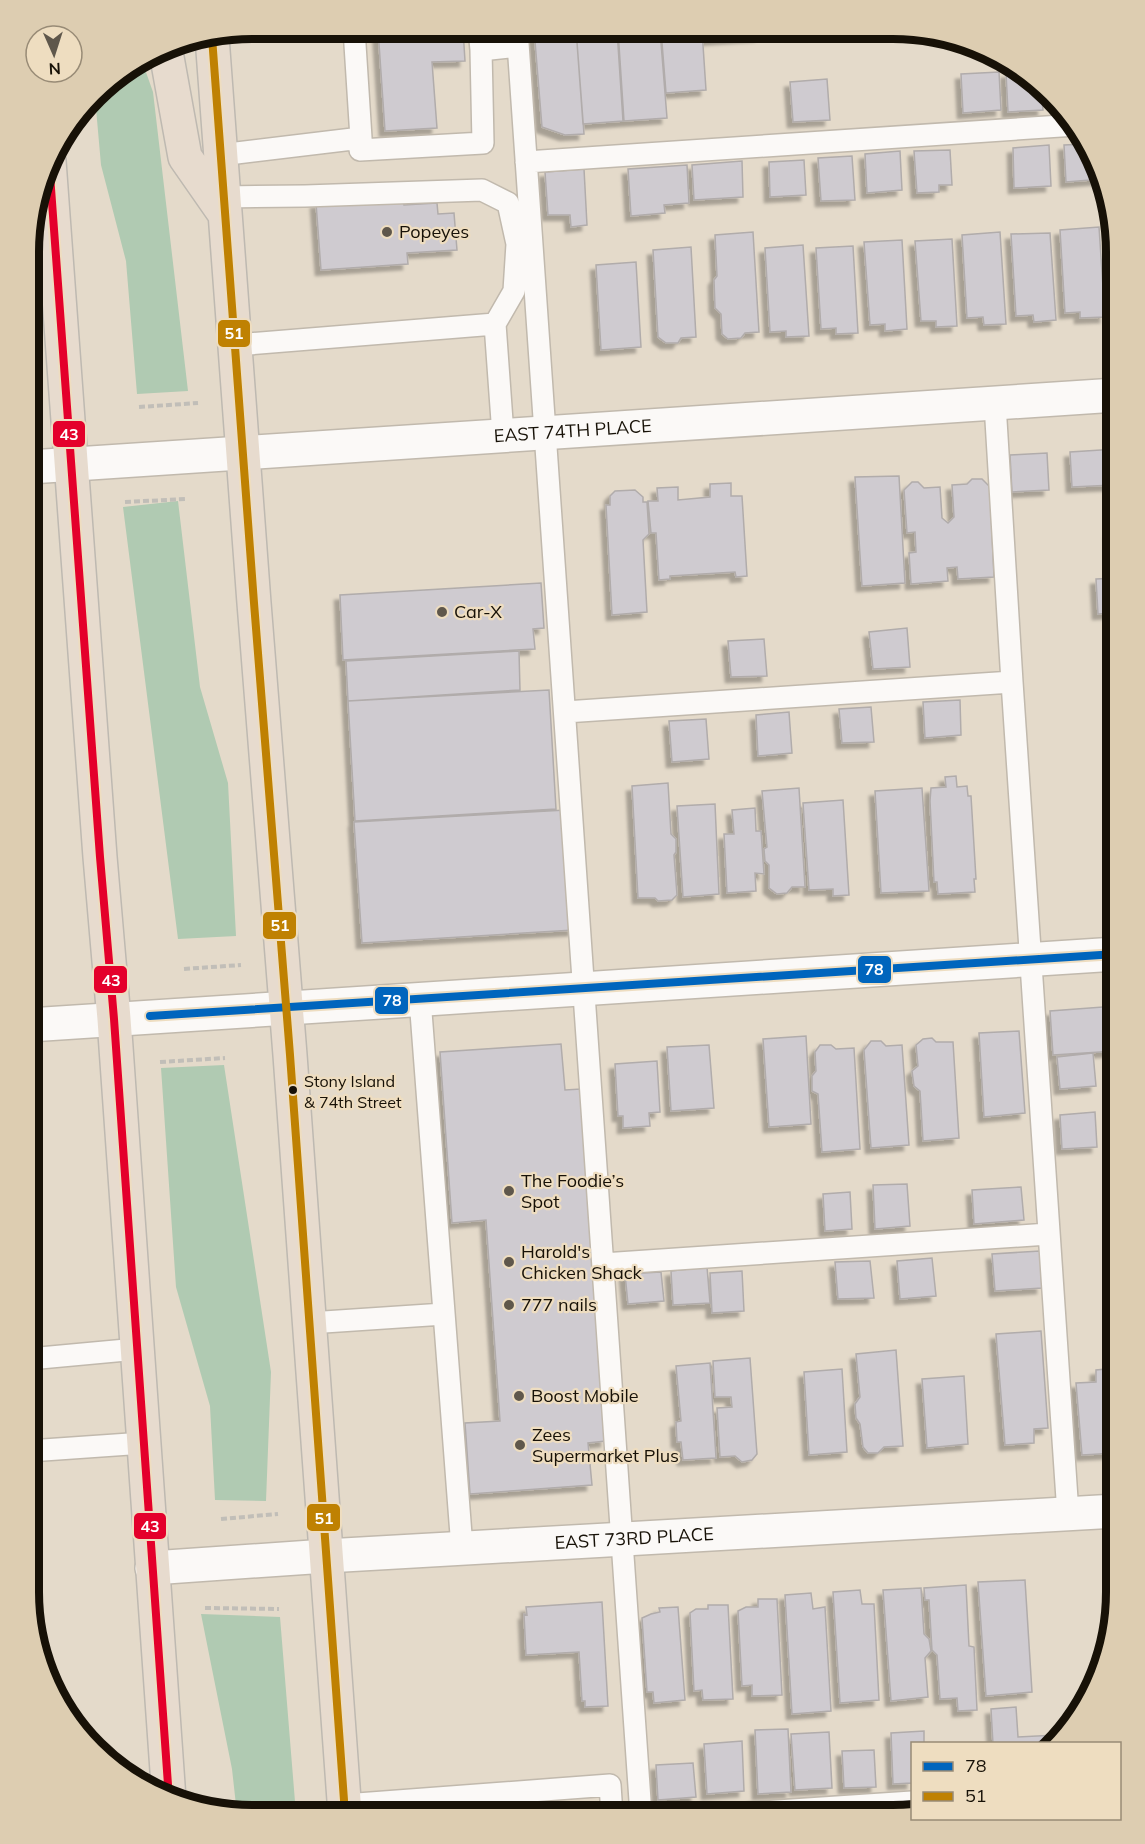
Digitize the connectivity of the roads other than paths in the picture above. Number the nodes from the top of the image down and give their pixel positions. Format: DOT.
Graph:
graph roads {
  1 [pos="355,39"];
  2 [pos="499,39"];
  3 [pos="518,39"];
  4 [pos="480,40"];
  5 [pos="212,43"];
  6 [pos="167,57"];
  7 [pos="1065,127"];
  8 [pos="361,138"];
  9 [pos="220,155"];
  10 [pos="526,162"];
  11 [pos="48,191"];
  12 [pos="224,206"];
  13 [pos="43,262"];
  14 [pos="495,324"];
  15 [pos="236,345"];
  16 [pos="1106,396"];
  17 [pos="995,404"];
  18 [pos="545,433"];
  19 [pos="503,435"];
  20 [pos="242,453"];
  21 [pos="71,464"];
  22 [pos="39,466"];
  23 [pos="1012,682"];
  24 [pos="565,712"];
  25 [pos="1106,955"];
  26 [pos="1030,960"];
  27 [pos="584,988"];
  28 [pos="420,999"];
  29 [pos="286,1007"];
  30 [pos="114,1019"];
  31 [pos="39,1023"];
  32 [pos="1048,1234"];
  33 [pos="603,1264"];
  34 [pos="444,1314"];
  35 [pos="309,1323"];
  36 [pos="137,1349"];
  37 [pos="39,1358"];
  38 [pos="144,1443"];
  39 [pos="39,1450"];
  40 [pos="1106,1512"];
  41 [pos="1068,1514"];
  42 [pos="622,1539"];
  43 [pos="462,1548"];
  44 [pos="326,1556"];
  45 [pos="153,1568"];
  46 [pos="168,1788"];
  47 [pos="911,1802"];
  48 [pos="344,1805"];
  49 [pos="388,1805"];
  50 [pos="611,1805"];
  51 [pos="640,1805"];
  52 [pos="867,1805"];
  1 -- 8 [label="lane"];
  2 -- 4 [label="lane"];
  3 -- 10 [label="lane"];
  4 -- 8 [label="lane"];
  5 -- 9 [label="highway"];
  6 -- 12 [label="highway"];
  7 -- 10 [label="lane"];
  8 -- 9 [label="lane"];
  9 -- 12 [label="highway"];
  10 -- 18 [label="lane"];
  11 -- 13 [label="highway"];
  12 -- 14 [label="lane"];
  12 -- 15 [label="highway"];
  13 -- 21 [label="highway"];
  14 -- 15 [label="lane"];
  14 -- 19 [label="lane"];
  15 -- 20 [label="highway"];
  16 -- 17 [label="street, EAST 74TH PLACE"];
  17 -- 18 [label="street, EAST 74TH PLACE"];
  17 -- 23 [label="lane"];
  18 -- 19 [label="street, EAST 74TH PLACE"];
  18 -- 24 [label="lane"];
  19 -- 20 [label="street, EAST 74TH PLACE"];
  20 -- 21 [label="street, EAST 74TH PLACE"];
  20 -- 29 [label="highway"];
  21 -- 22 [label="street, EAST 74TH PLACE"];
  21 -- 30 [label="highway"];
  23 -- 24 [label="lane"];
  23 -- 26 [label="lane"];
  24 -- 27 [label="lane"];
  25 -- 26 [label="street"];
  26 -- 27 [label="street"];
  26 -- 32 [label="lane"];
  27 -- 28 [label="street"];
  27 -- 33 [label="lane"];
  28 -- 29 [label="street"];
  28 -- 34 [label="lane"];
  29 -- 30 [label="street"];
  29 -- 35 [label="highway"];
  30 -- 31 [label="street"];
  30 -- 36 [label="highway"];
  32 -- 33 [label="lane"];
  32 -- 41 [label="lane"];
  33 -- 42 [label="lane"];
  34 -- 35 [label="lane"];
  34 -- 43 [label="lane"];
  35 -- 44 [label="highway"];
  36 -- 37 [label="lane"];
  36 -- 38 [label="highway"];
  38 -- 39 [label="lane"];
  38 -- 45 [label="highway"];
  40 -- 41 [label="street, EAST 73RD PLACE"];
  41 -- 42 [label="street, EAST 73RD PLACE"];
  42 -- 43 [label="street, EAST 73RD PLACE"];
  42 -- 51 [label="lane"];
  43 -- 44 [label="street, EAST 73RD PLACE"];
  44 -- 45 [label="street, EAST 73RD PLACE"];
  44 -- 48 [label="highway"];
  45 -- 46 [label="highway"];
  47 -- 52 [label="lane"];
  49 -- 50 [label="lane"];
}
